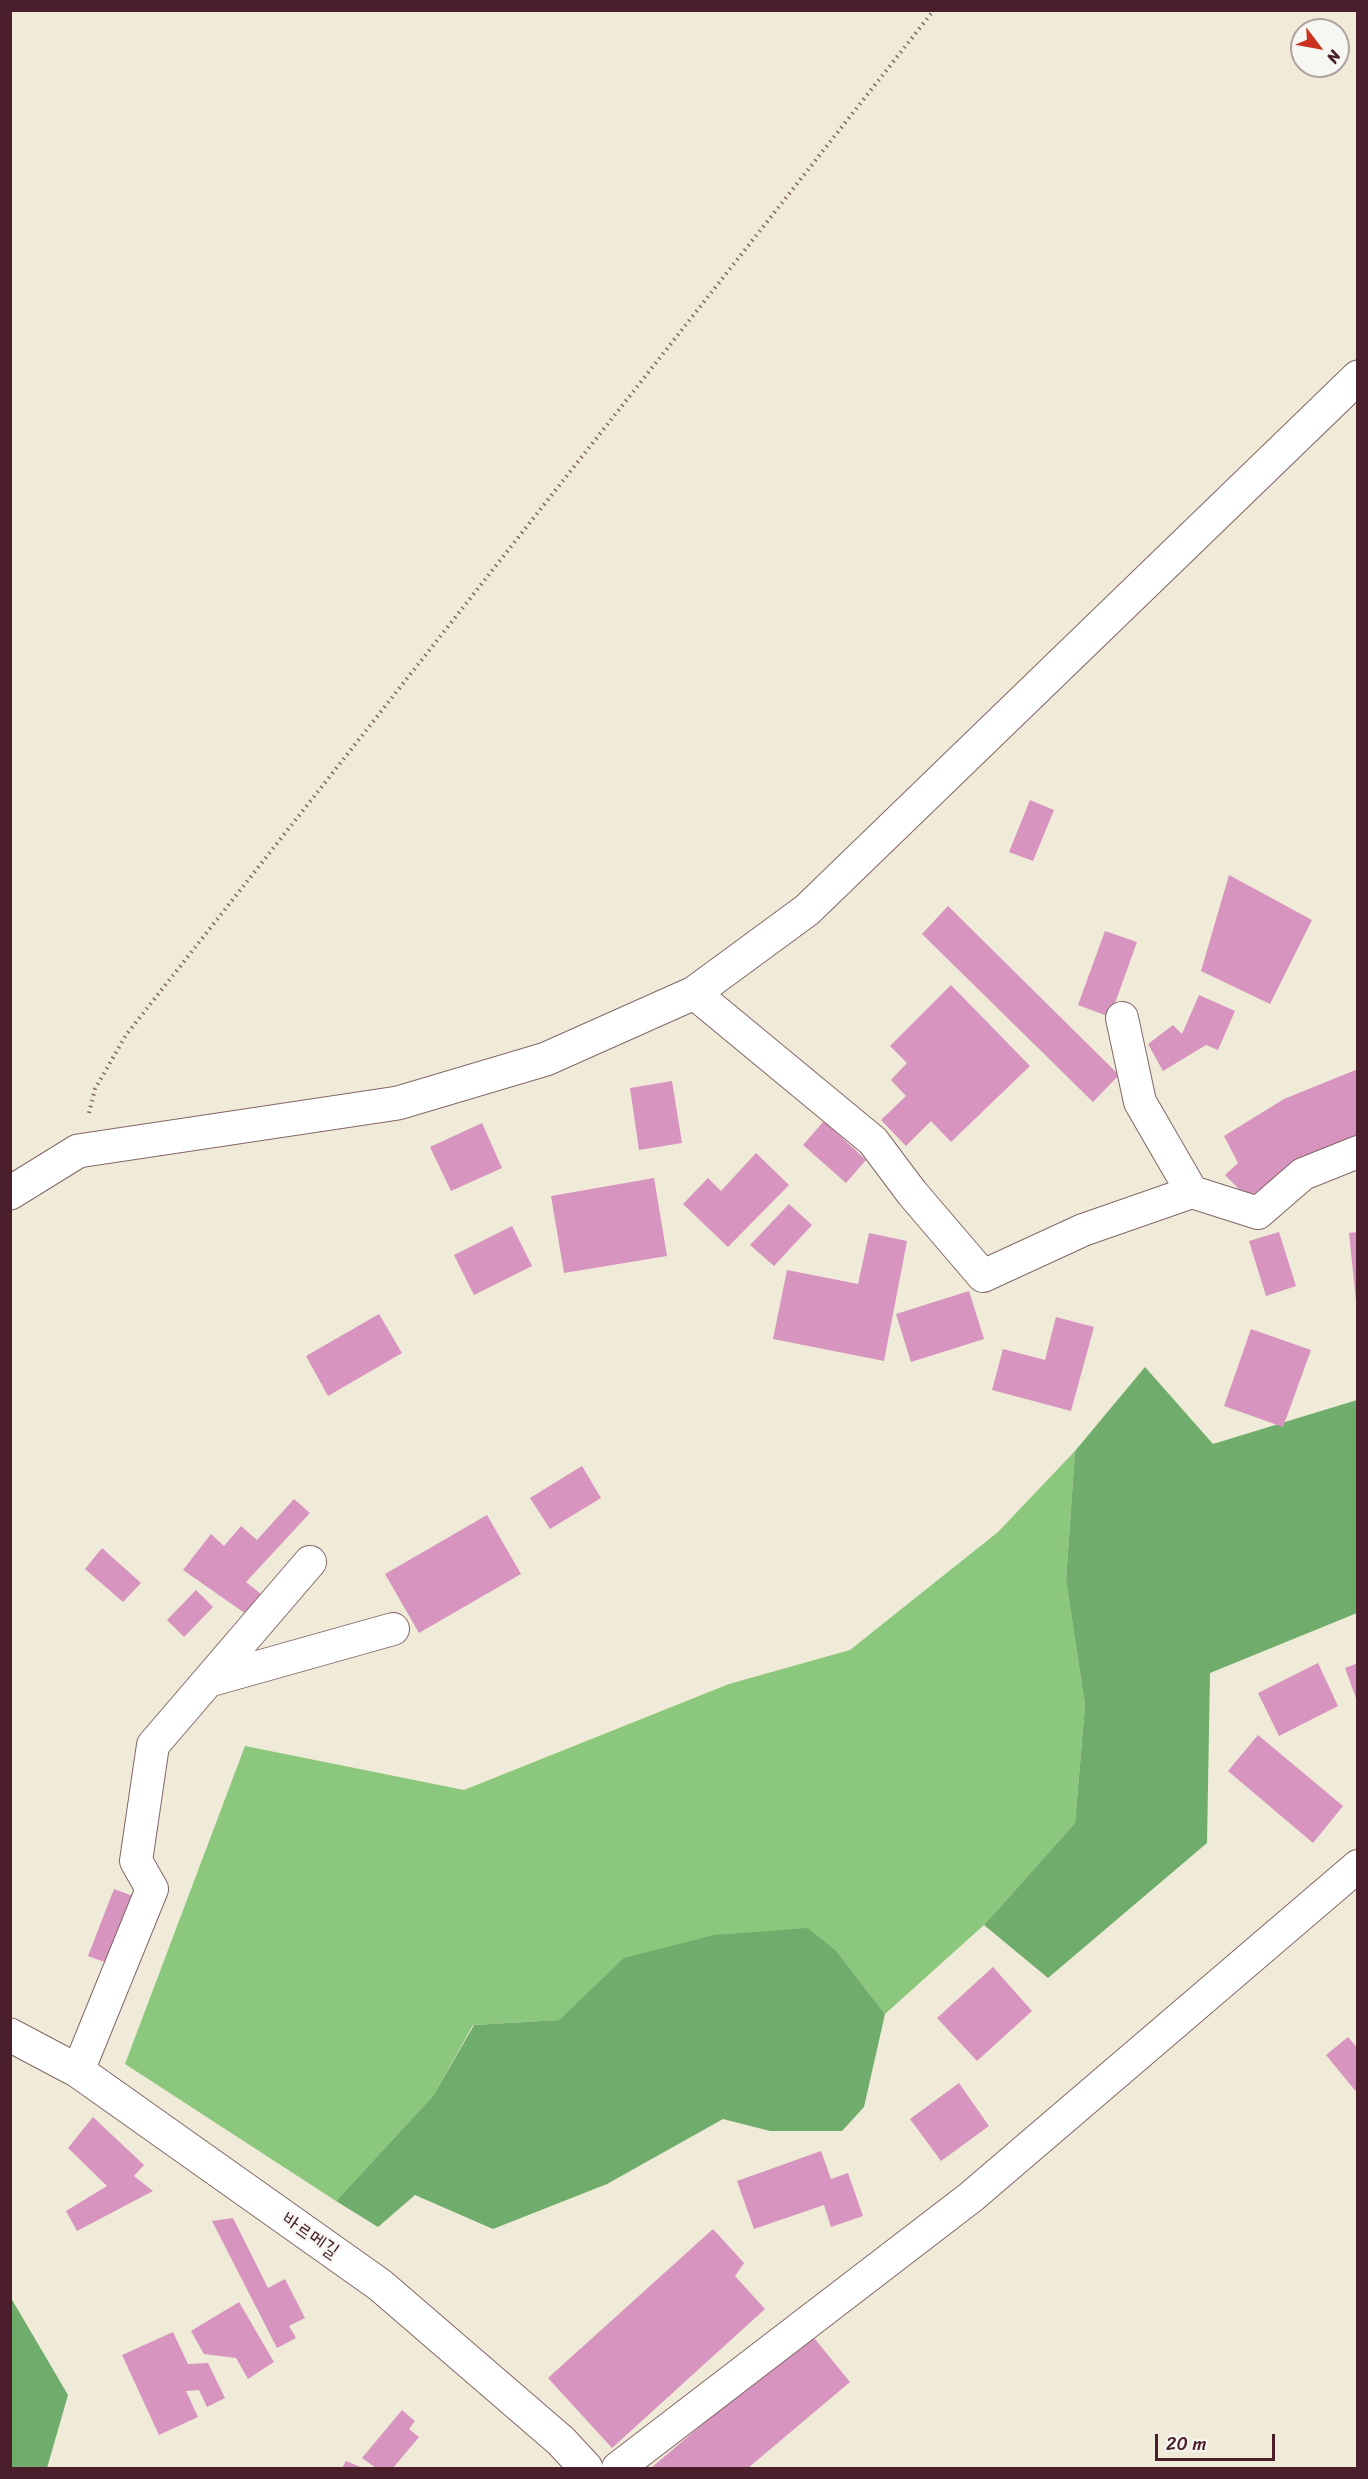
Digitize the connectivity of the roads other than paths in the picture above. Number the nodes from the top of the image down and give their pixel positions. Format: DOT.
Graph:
graph roads {
  1 [pos="1358,377"];
  2 [pos="694,993"];
  3 [pos="1122,1018"];
  4 [pos="1358,1152"];
  5 [pos="1192,1192"];
  6 [pos="10,1193"];
  7 [pos="310,1562"];
  8 [pos="393,1629"];
  9 [pos="208,1681"];
  10 [pos="1358,1866"];
  11 [pos="10,2035"];
  12 [pos="78,2071"];
  13 [pos="586,2469"];
  14 [pos="618,2469"];
  1 -- 2 [label="street"];
  2 -- 5 [label="street"];
  2 -- 6 [label="street"];
  3 -- 5 [label="street"];
  4 -- 5 [label="street"];
  7 -- 9 [label="street"];
  8 -- 9 [label="street"];
  9 -- 12 [label="street"];
  10 -- 14 [label="street"];
  11 -- 12 [label="street, 바르메길"];
  12 -- 13 [label="street, 바르메길"];
}
